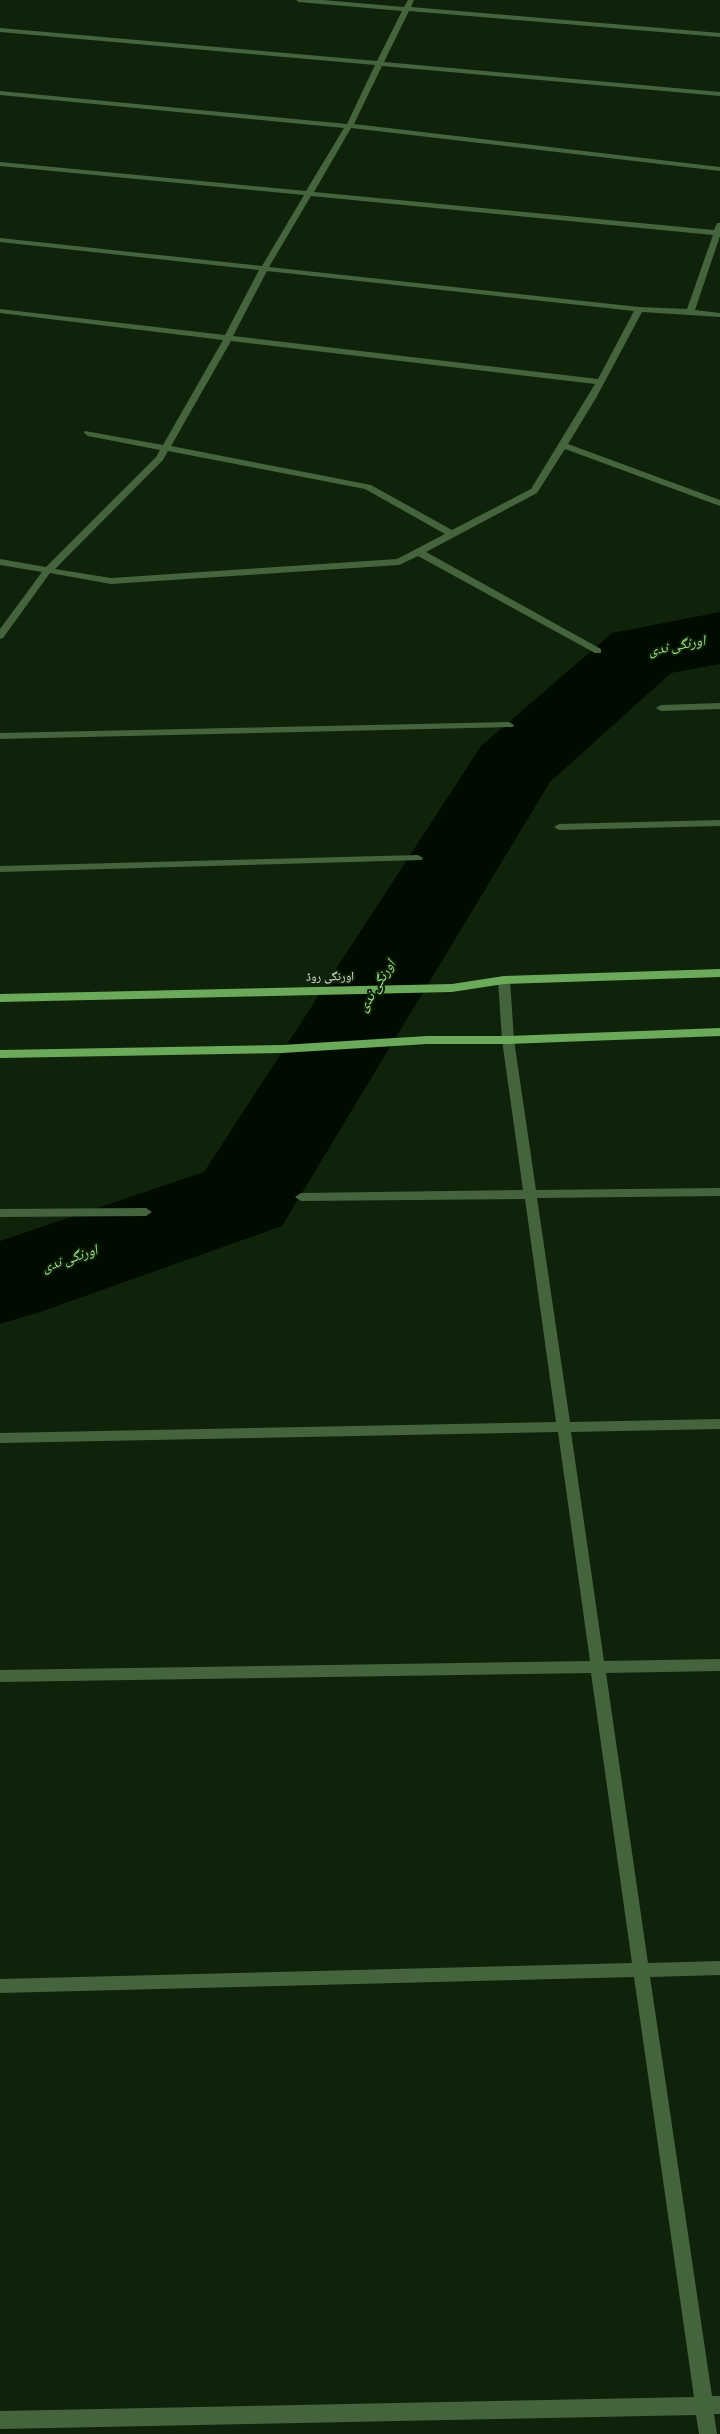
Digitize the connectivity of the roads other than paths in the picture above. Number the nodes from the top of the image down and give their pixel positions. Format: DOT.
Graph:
graph roads {
  1 [pos="299,0"];
  2 [pos="411,0"];
  3 [pos="406,9"];
  4 [pos="0,30"];
  5 [pos="720,35"];
  6 [pos="380,64"];
  7 [pos="0,93"];
  8 [pos="720,94"];
  9 [pos="349,126"];
  10 [pos="0,164"];
  11 [pos="720,169"];
  12 [pos="308,195"];
  13 [pos="719,230"];
  14 [pos="0,240"];
  15 [pos="265,267"];
  16 [pos="639,309"];
  17 [pos="0,311"];
  18 [pos="690,312"];
  19 [pos="720,315"];
  20 [pos="227,340"];
  21 [pos="600,382"];
  22 [pos="88,433"];
  23 [pos="563,445"];
  24 [pos="167,447"];
  25 [pos="720,503"];
  26 [pos="452,534"];
  27 [pos="419,552"];
  28 [pos="0,562"];
  29 [pos="48,570"];
  30 [pos="0,636"];
  31 [pos="598,651"];
  32 [pos="720,706"];
  33 [pos="661,708"];
  34 [pos="509,725"];
  35 [pos="0,736"];
  36 [pos="720,823"];
  37 [pos="559,827"];
  38 [pos="418,858"];
  39 [pos="0,869"];
  40 [pos="720,972"];
  41 [pos="504,980"];
  42 [pos="0,998"];
  43 [pos="720,1032"];
  44 [pos="508,1040"];
  45 [pos="0,1054"];
  46 [pos="720,1192"];
  47 [pos="530,1194"];
  48 [pos="301,1197"];
  49 [pos="146,1212"];
  50 [pos="0,1213"];
  51 [pos="720,1424"];
  52 [pos="563,1427"];
  53 [pos="0,1438"];
  54 [pos="720,1665"];
  55 [pos="598,1667"];
  56 [pos="0,1676"];
  57 [pos="720,1968"];
  58 [pos="640,1970"];
  59 [pos="0,1986"];
  60 [pos="712,2405"];
  61 [pos="0,2420"];
  62 [pos="708,2434"];
  1 -- 3 [label="street"];
  2 -- 3 [label="street"];
  3 -- 5 [label="street"];
  3 -- 6 [label="street"];
  4 -- 6 [label="street"];
  6 -- 8 [label="street"];
  6 -- 9 [label="street"];
  7 -- 9 [label="street"];
  9 -- 11 [label="street"];
  9 -- 12 [label="street"];
  10 -- 12 [label="street"];
  12 -- 13 [label="street"];
  12 -- 15 [label="street"];
  13 -- 18 [label="street"];
  14 -- 15 [label="street"];
  15 -- 16 [label="street"];
  15 -- 20 [label="street"];
  16 -- 18 [label="street"];
  16 -- 21 [label="street"];
  17 -- 20 [label="street"];
  18 -- 19 [label="street"];
  20 -- 21 [label="street"];
  20 -- 24 [label="street"];
  21 -- 23 [label="street"];
  22 -- 24 [label="street"];
  23 -- 25 [label="street"];
  23 -- 26 [label="street"];
  24 -- 26 [label="street"];
  24 -- 29 [label="street"];
  26 -- 27 [label="street"];
  27 -- 29 [label="street"];
  27 -- 31 [label="street"];
  28 -- 29 [label="street"];
  29 -- 30 [label="street"];
  32 -- 33 [label="street"];
  34 -- 35 [label="street"];
  36 -- 37 [label="street"];
  38 -- 39 [label="street"];
  40 -- 41 [label="main road, اورنگی روڈ"];
  41 -- 42 [label="main road, اورنگی روڈ"];
  41 -- 44 [label="street"];
  43 -- 44 [label="main road"];
  44 -- 45 [label="main road"];
  44 -- 47 [label="street"];
  46 -- 47 [label="street"];
  47 -- 48 [label="street"];
  47 -- 52 [label="street"];
  49 -- 50 [label="street"];
  51 -- 52 [label="street"];
  52 -- 53 [label="street"];
  52 -- 55 [label="street"];
  54 -- 55 [label="street"];
  55 -- 56 [label="street"];
  55 -- 58 [label="street"];
  57 -- 58 [label="street"];
  58 -- 59 [label="street"];
  58 -- 60 [label="street"];
  60 -- 61 [label="street"];
  60 -- 62 [label="street"];
}
